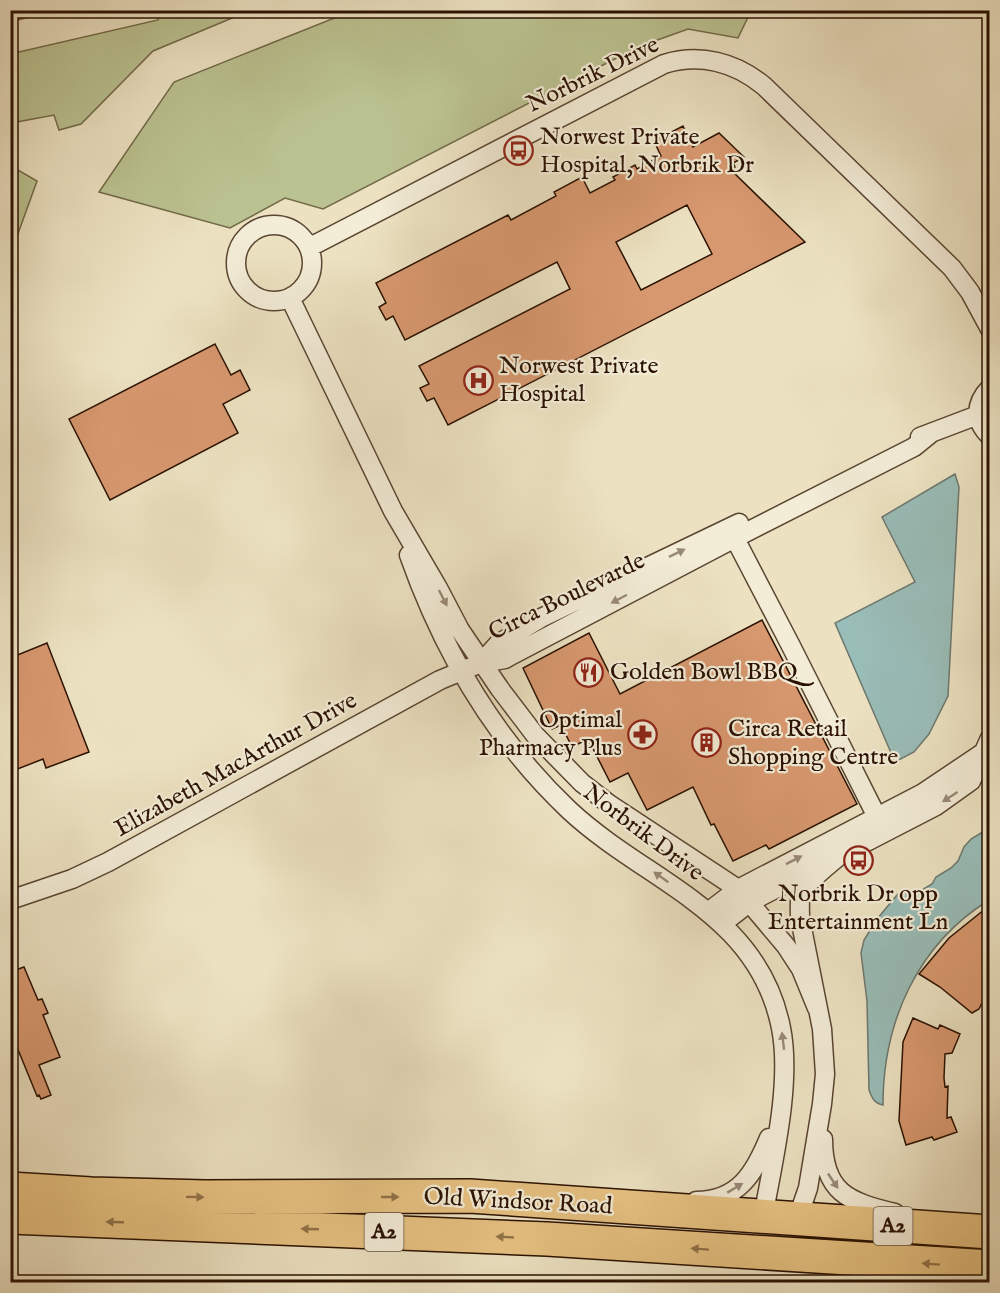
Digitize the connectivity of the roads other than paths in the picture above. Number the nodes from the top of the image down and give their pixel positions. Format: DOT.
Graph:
graph roads {
  1 [pos="310,247"];
  2 [pos="290,298"];
  3 [pos="990,329"];
  4 [pos="990,388"];
  5 [pos="978,415"];
  6 [pos="990,436"];
  7 [pos="393,511"];
  8 [pos="732,533"];
  9 [pos="481,663"];
  10 [pos="460,671"];
  11 [pos="987,745"];
  12 [pos="877,817"];
  13 [pos="839,856"];
  14 [pos="744,896"];
  15 [pos="10,900"];
  16 [pos="708,912"];
  17 [pos="722,924"];
  18 [pos="817,1008"];
  19 [pos="782,1099"];
  20 [pos="822,1104"];
  21 [pos="10,1189"];
  22 [pos="470,1196"];
  23 [pos="10,1216"];
  24 [pos="763,1217"];
  25 [pos="797,1220"];
  26 [pos="990,1232"];
  27 [pos="758,1254"];
  28 [pos="990,1267"];
  1 -- 2 [label="street"];
  1 -- 2 [label="street"];
  1 -- 3 [label="street, Norbrik Drive"];
  2 -- 7 [label="street, Norbrik Drive"];
  4 -- 5 [label="street"];
  5 -- 6 [label="street"];
  5 -- 8 [label="street, Circa Boulevarde"];
  7 -- 9 [label="street, Norbrik Drive, one-way"];
  7 -- 10 [label="street, Norbrik Drive"];
  8 -- 9 [label="street, Circa Boulevarde"];
  8 -- 12 [label="street"];
  9 -- 10 [label="street, Elizabeth MacArthur Drive"];
  9 -- 14 [label="street, Norbrik Drive"];
  10 -- 15 [label="street, Elizabeth MacArthur Drive"];
  16 -- 10 [label="street, Norbrik Drive, one-way"];
  11 -- 12 [label="street, Norbrik Drive"];
  11 -- 13 [label="street, Norbrik Drive, one-way"];
  14 -- 12 [label="street, Norbrik Drive, one-way"];
  13 -- 14 [label="street, Norbrik Drive"];
  13 -- 18 [label="street, Norbrik Drive"];
  14 -- 16 [label="street, Norbrik Drive"];
  14 -- 17 [label="street, Norbrik Drive"];
  14 -- 18 [label="street, Norbrik Drive"];
  16 -- 17 [label="street, Norbrik Drive"];
  19 -- 17 [label="street, Norbrik Drive, one-way"];
  18 -- 20 [label="street, Norbrik Drive"];
  22 -- 19 [label="street, one-way"];
  19 -- 24 [label="street, Norbrik Drive"];
  20 -- 25 [label="street, Norbrik Drive"];
  20 -- 26 [label="street, one-way"];
  21 -- 22 [label="highway, Old Windsor Road / A2, one-way"];
  22 -- 24 [label="highway, Old Windsor Road / A2"];
  27 -- 23 [label="highway, Old Windsor Road / A2, one-way"];
  24 -- 25 [label="highway, Old Windsor Road / A2"];
  24 -- 27 [label="highway"];
  25 -- 26 [label="highway, Old Windsor Road / A2"];
  25 -- 27 [label="highway"];
  28 -- 27 [label="highway, Old Windsor Road / A2, one-way"];
}
